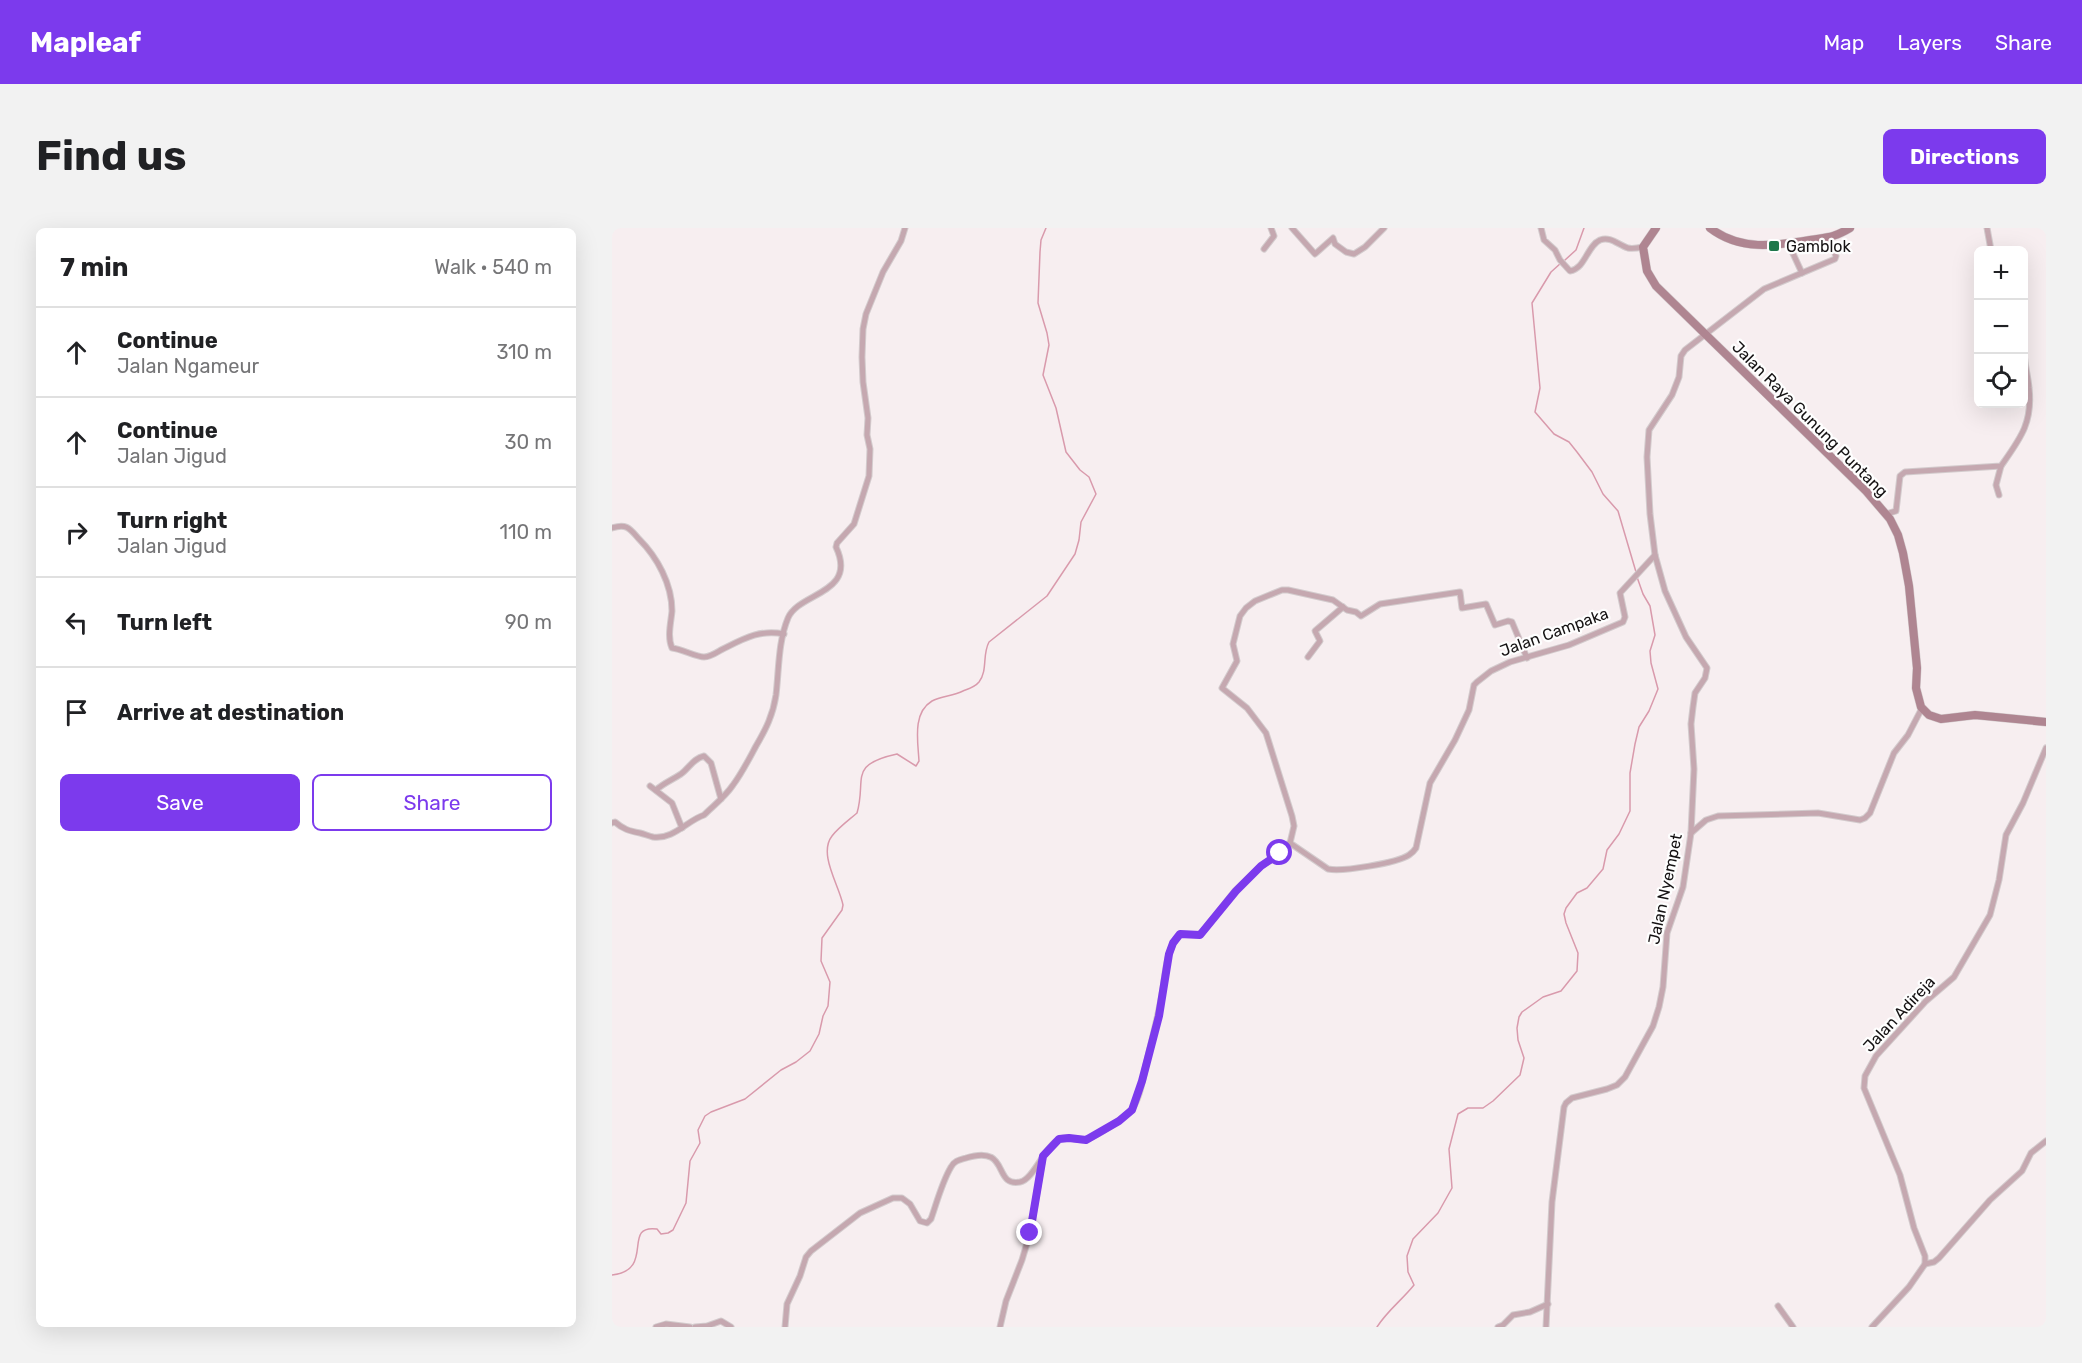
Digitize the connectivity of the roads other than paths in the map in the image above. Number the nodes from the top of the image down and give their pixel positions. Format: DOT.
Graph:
graph roads {
  1 [pos="905,228"];
  2 [pos="1271,228"];
  3 [pos="1292,228"];
  4 [pos="1383,228"];
  5 [pos="1541,228"];
  6 [pos="1656,228"];
  7 [pos="1710,228"];
  8 [pos="1850,228"];
  9 [pos="1987,228"];
  10 [pos="1828,239"];
  11 [pos="1789,245"];
  12 [pos="1989,246"];
  13 [pos="1643,247"];
  14 [pos="1264,249"];
  15 [pos="1802,273"];
  16 [pos="1705,334"];
  17 [pos="2025,354"];
  18 [pos="2001,466"];
  19 [pos="1999,495"];
  20 [pos="1886,514"];
  21 [pos="612,528"];
  22 [pos="1655,555"];
  23 [pos="1343,607"];
  24 [pos="784,634"];
  25 [pos="1308,657"];
  26 [pos="1527,658"];
  27 [pos="1922,708"];
  28 [pos="2046,722"];
  29 [pos="2046,748"];
  30 [pos="721,799"];
  31 [pos="612,823"];
  32 [pos="682,828"];
  33 [pos="1691,833"];
  34 [pos="1290,843"];
  35 [pos="2046,1141"];
  36 [pos="1043,1156"];
  37 [pos="1925,1264"];
  38 [pos="1548,1304"];
  39 [pos="1778,1306"];
  40 [pos="656,1327"];
  41 [pos="690,1327"];
  42 [pos="695,1327"];
  43 [pos="731,1327"];
  44 [pos="784,1327"];
  45 [pos="1000,1327"];
  46 [pos="1498,1327"];
  47 [pos="1546,1327"];
  48 [pos="1793,1327"];
  49 [pos="1872,1327"];
  1 -- 24 [label="street"];
  2 -- 14 [label="street"];
  3 -- 4 [label="street"];
  5 -- 13 [label="street"];
  6 -- 13 [label="street"];
  7 -- 11 [label="street"];
  8 -- 10 [label="street"];
  9 -- 12 [label="street"];
  10 -- 11 [label="street"];
  10 -- 15 [label="street, Jalan Nyempet"];
  11 -- 15 [label="street"];
  13 -- 16 [label="street, Jalan Raya Gunung Puntang"];
  15 -- 16 [label="street, Jalan Nyempet"];
  16 -- 20 [label="street, Jalan Raya Gunung Puntang"];
  16 -- 22 [label="street, Jalan Nyempet"];
  17 -- 18 [label="street"];
  18 -- 19 [label="street"];
  18 -- 20 [label="street"];
  20 -- 27 [label="street, Jalan Raya Gunung Puntang"];
  21 -- 24 [label="street"];
  22 -- 26 [label="street, Jalan Campaka"];
  22 -- 33 [label="street, Jalan Nyempet"];
  23 -- 25 [label="street"];
  23 -- 26 [label="street"];
  23 -- 34 [label="street"];
  24 -- 30 [label="street"];
  26 -- 34 [label="street, Jalan Campaka"];
  27 -- 28 [label="street"];
  27 -- 33 [label="street"];
  29 -- 37 [label="street, Jalan Adireja"];
  30 -- 32 [label="street"];
  30 -- 32 [label="street"];
  31 -- 32 [label="street"];
  33 -- 38 [label="street, Jalan Nyempet"];
  34 -- 36 [label="street"];
  35 -- 37 [label="street"];
  36 -- 44 [label="street"];
  36 -- 45 [label="street"];
  37 -- 49 [label="street"];
  38 -- 46 [label="street"];
  38 -- 47 [label="street, Jalan Nyempet"];
  39 -- 48 [label="street"];
  40 -- 41 [label="street"];
  42 -- 43 [label="street"];
}
